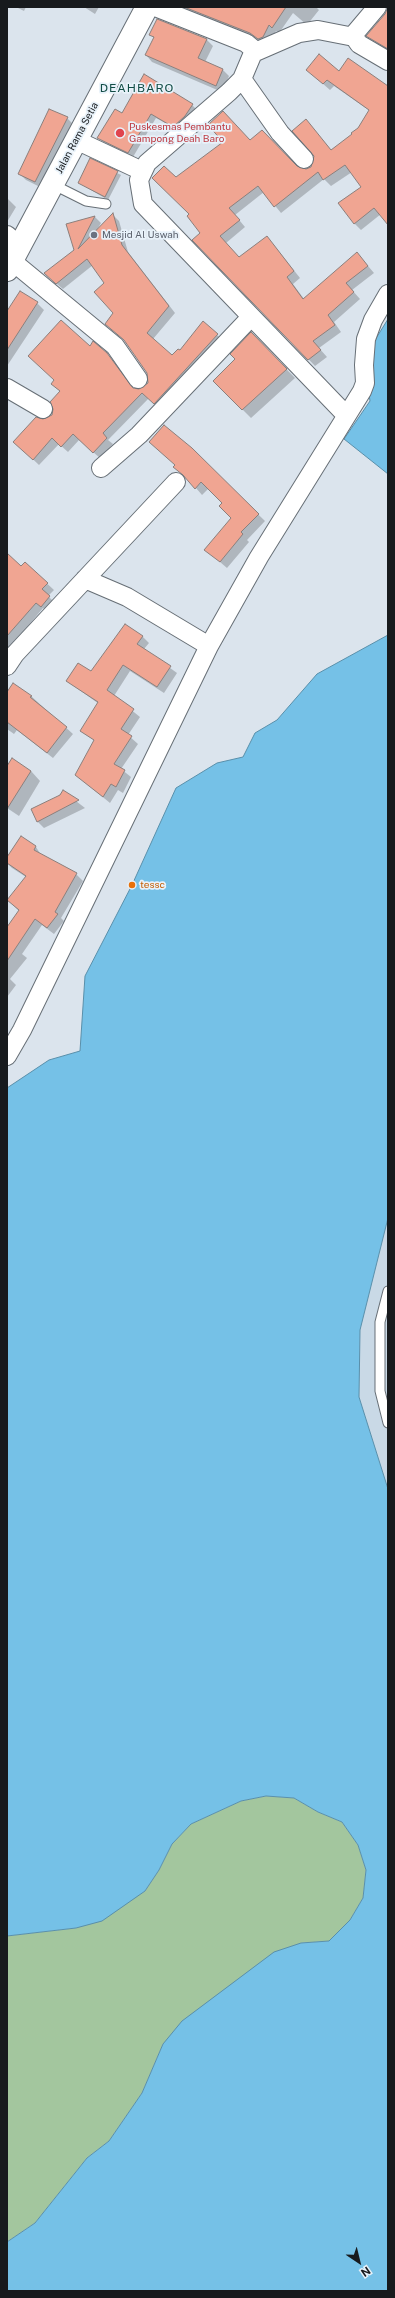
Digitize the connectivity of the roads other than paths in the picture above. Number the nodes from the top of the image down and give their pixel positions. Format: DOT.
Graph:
graph roads {
  1 [pos="147,7"];
  2 [pos="155,7"];
  3 [pos="377,7"];
  4 [pos="354,37"];
  5 [pos="253,53"];
  6 [pos="388,61"];
  7 [pos="242,79"];
  8 [pos="76,140"];
  9 [pos="304,159"];
  10 [pos="142,171"];
  11 [pos="52,184"];
  12 [pos="106,204"];
  13 [pos="11,253"];
  14 [pos="388,294"];
  15 [pos="251,317"];
  16 [pos="138,379"];
  17 [pos="7,388"];
  18 [pos="43,409"];
  19 [pos="346,415"];
  20 [pos="101,468"];
  21 [pos="176,482"];
  22 [pos="85,579"];
  23 [pos="209,646"];
  24 [pos="10,657"];
  25 [pos="7,1056"];
  26 [pos="388,1291"];
  27 [pos="388,1423"];
  1 -- 8 [label="street, Jalan Rama Setia"];
  2 -- 5 [label="street"];
  3 -- 4 [label="street"];
  4 -- 5 [label="street"];
  4 -- 6 [label="street"];
  5 -- 7 [label="street"];
  7 -- 9 [label="street"];
  7 -- 10 [label="street"];
  8 -- 10 [label="street"];
  8 -- 11 [label="street, Jalan Rama Setia"];
  10 -- 15 [label="street"];
  11 -- 12 [label="lane"];
  11 -- 13 [label="street, Jalan Rama Setia"];
  13 -- 16 [label="street"];
  14 -- 19 [label="street"];
  15 -- 19 [label="street"];
  15 -- 20 [label="street"];
  17 -- 18 [label="street"];
  19 -- 23 [label="street"];
  21 -- 22 [label="street"];
  22 -- 23 [label="street"];
  22 -- 24 [label="street"];
  23 -- 25 [label="street"];
  26 -- 27 [label="lane"];
}
